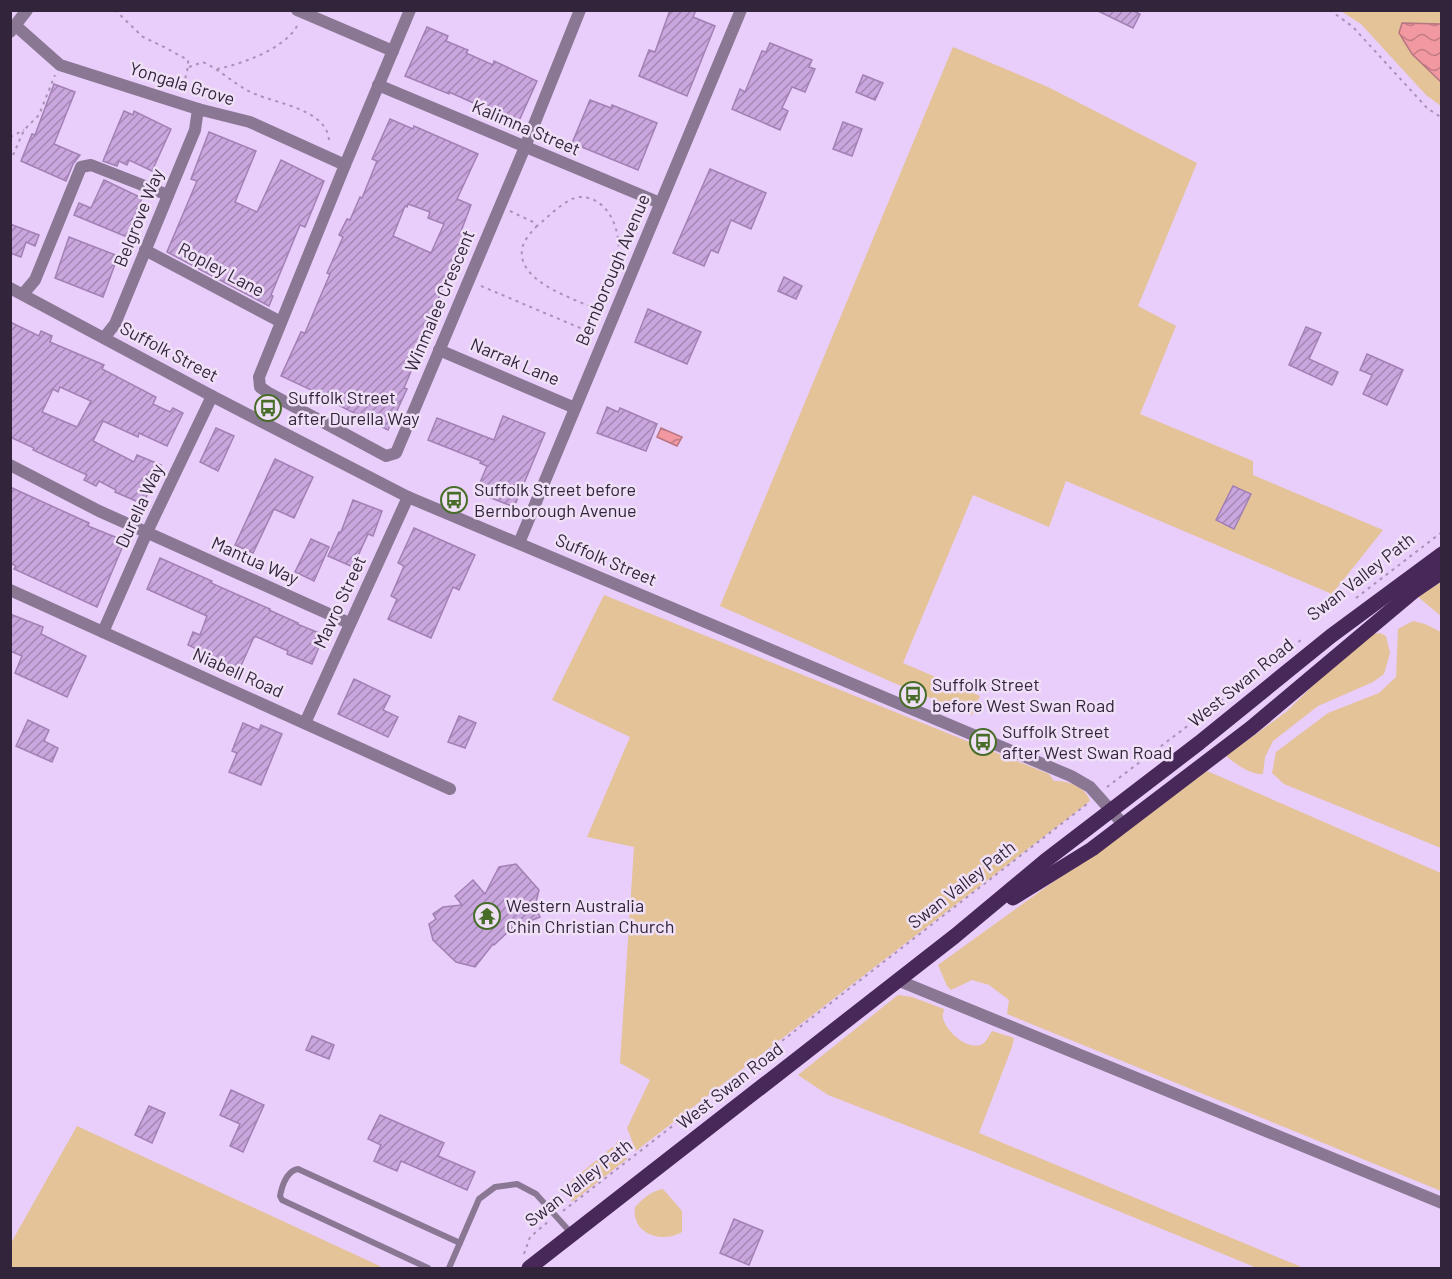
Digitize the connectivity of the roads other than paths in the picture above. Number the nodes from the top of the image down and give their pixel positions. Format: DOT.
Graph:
graph roads {
  1 [pos="27,10"];
  2 [pos="297,10"];
  3 [pos="410,10"];
  4 [pos="580,10"];
  5 [pos="741,10"];
  6 [pos="14,29"];
  7 [pos="393,51"];
  8 [pos="378,85"];
  9 [pos="198,109"];
  10 [pos="525,147"];
  11 [pos="345,165"];
  12 [pos="168,195"];
  13 [pos="660,203"];
  14 [pos="145,250"];
  15 [pos="10,288"];
  16 [pos="23,294"];
  17 [pos="281,322"];
  18 [pos="104,338"];
  19 [pos="440,350"];
  20 [pos="212,396"];
  21 [pos="575,408"];
  22 [pos="10,465"];
  23 [pos="408,497"];
  24 [pos="147,532"];
  25 [pos="519,543"];
  26 [pos="1442,554"];
  27 [pos="1442,572"];
  28 [pos="10,590"];
  29 [pos="349,623"];
  30 [pos="103,632"];
  31 [pos="304,723"];
  32 [pos="450,789"];
  33 [pos="1110,810"];
  34 [pos="1123,824"];
  35 [pos="955,936"];
  36 [pos="897,980"];
  37 [pos="1442,1203"];
  38 [pos="572,1234"];
  39 [pos="460,1243"];
  40 [pos="525,1265"];
  41 [pos="428,1269"];
  42 [pos="449,1269"];
  1 -- 6 [label="street"];
  2 -- 7 [label="street"];
  3 -- 7 [label="street, Winmalee Crescent"];
  4 -- 10 [label="street, Winmalee Crescent"];
  5 -- 13 [label="street, Bernborough Avenue"];
  6 -- 9 [label="street, Yongala Grove"];
  7 -- 8 [label="street, Winmalee Crescent"];
  8 -- 10 [label="street, Kalimna Street"];
  8 -- 11 [label="street, Winmalee Crescent"];
  9 -- 11 [label="street, Yongala Grove"];
  9 -- 12 [label="street, Belgrove Way"];
  10 -- 13 [label="street, Kalimna Street"];
  10 -- 19 [label="street, Winmalee Crescent"];
  11 -- 17 [label="street, Winmalee Crescent"];
  12 -- 14 [label="street, Belgrove Way"];
  12 -- 16 [label="street"];
  13 -- 21 [label="street, Bernborough Avenue"];
  14 -- 17 [label="street, Ropley Lane"];
  14 -- 18 [label="street, Belgrove Way"];
  15 -- 16 [label="street, Suffolk Street"];
  16 -- 18 [label="street, Suffolk Street"];
  17 -- 19 [label="street, Winmalee Crescent"];
  18 -- 20 [label="street, Suffolk Street"];
  19 -- 21 [label="street, Narrak Lane"];
  20 -- 23 [label="street, Suffolk Street"];
  20 -- 24 [label="street, Durella Way"];
  21 -- 25 [label="street, Bernborough Avenue"];
  22 -- 24 [label="street, Mantua Way"];
  23 -- 25 [label="street, Suffolk Street"];
  23 -- 29 [label="street, Mavro Street"];
  24 -- 29 [label="street, Mantua Way"];
  24 -- 30 [label="street, Durella Way"];
  25 -- 33 [label="street, Suffolk Street"];
  26 -- 33 [label="main road, West Swan Road"];
  27 -- 34 [label="main road, West Swan Road"];
  28 -- 30 [label="street, Niabell Road"];
  29 -- 31 [label="street, Mavro Street"];
  30 -- 31 [label="street, Niabell Road"];
  31 -- 32 [label="street, Niabell Road"];
  33 -- 34 [label="street, Suffolk Street"];
  33 -- 35 [label="main road, West Swan Road"];
  34 -- 35 [label="main road, West Swan Road"];
  35 -- 36 [label="main road, West Swan Road"];
  36 -- 37 [label="street"];
  36 -- 38 [label="main road, West Swan Road"];
  38 -- 39 [label="lane"];
  38 -- 40 [label="main road, West Swan Road"];
  39 -- 41 [label="lane"];
  39 -- 42 [label="lane"];
}
